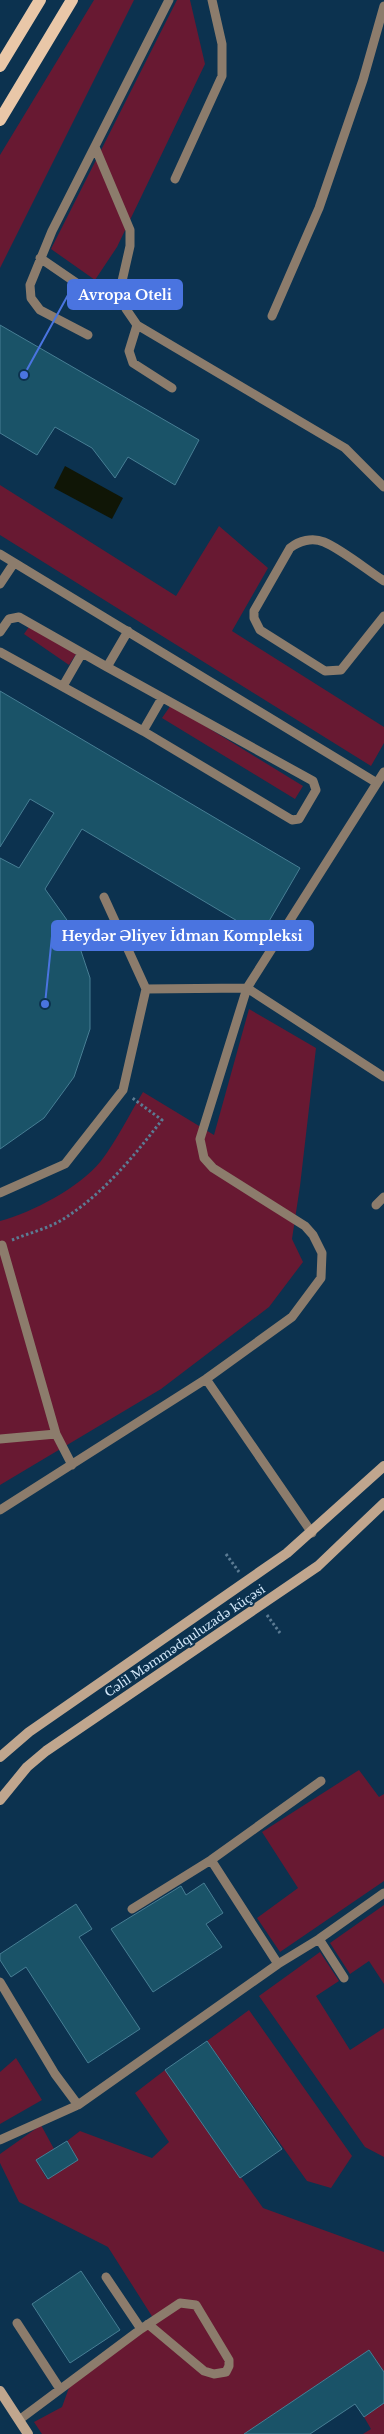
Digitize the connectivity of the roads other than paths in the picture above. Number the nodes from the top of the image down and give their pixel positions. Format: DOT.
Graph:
graph roads {
  1 [pos="40,0"];
  2 [pos="72,0"];
  3 [pos="169,0"];
  4 [pos="212,0"];
  5 [pos="384,6"];
  6 [pos="0,66"];
  7 [pos="0,120"];
  8 [pos="95,147"];
  9 [pos="175,179"];
  10 [pos="40,258"];
  11 [pos="94,295"];
  12 [pos="272,316"];
  13 [pos="137,325"];
  14 [pos="88,335"];
  15 [pos="172,388"];
  16 [pos="384,487"];
  17 [pos="0,554"];
  18 [pos="14,563"];
  19 [pos="384,580"];
  20 [pos="0,584"];
  21 [pos="384,616"];
  22 [pos="128,631"];
  23 [pos="0,632"];
  24 [pos="0,652"];
  25 [pos="82,653"];
  26 [pos="107,667"];
  27 [pos="62,686"];
  28 [pos="162,698"];
  29 [pos="143,731"];
  30 [pos="384,772"];
  31 [pos="377,783"];
  32 [pos="104,897"];
  33 [pos="248,988"];
  34 [pos="146,989"];
  35 [pos="384,1077"];
  36 [pos="0,1193"];
  37 [pos="384,1197"];
  38 [pos="376,1206"];
  39 [pos="2,1245"];
  40 [pos="206,1379"];
  41 [pos="56,1434"];
  42 [pos="0,1439"];
  43 [pos="72,1465"];
  44 [pos="384,1466"];
  45 [pos="384,1503"];
  46 [pos="0,1510"];
  47 [pos="312,1533"];
  48 [pos="0,1757"];
  49 [pos="321,1781"];
  50 [pos="2,1794"];
  51 [pos="211,1860"];
  52 [pos="384,1893"];
  53 [pos="132,1909"];
  54 [pos="319,1940"];
  55 [pos="278,1964"];
  56 [pos="344,1978"];
  57 [pos="0,1982"];
  58 [pos="78,2105"];
  59 [pos="0,2140"];
  60 [pos="106,2277"];
  61 [pos="17,2323"];
  62 [pos="144,2326"];
  63 [pos="60,2389"];
  64 [pos="0,2391"];
  65 [pos="19,2420"];
  66 [pos="28,2434"];
  1 -- 6 [label="main road"];
  2 -- 7 [label="main road"];
  3 -- 8 [label="lane"];
  4 -- 9 [label="lane"];
  5 -- 12 [label="lane"];
  8 -- 10 [label="lane"];
  8 -- 13 [label="lane"];
  10 -- 11 [label="lane"];
  10 -- 14 [label="lane"];
  13 -- 15 [label="lane"];
  13 -- 16 [label="lane"];
  17 -- 18 [label="lane"];
  18 -- 20 [label="lane"];
  18 -- 22 [label="lane"];
  19 -- 21 [label="lane"];
  22 -- 26 [label="lane"];
  22 -- 31 [label="lane"];
  23 -- 25 [label="lane"];
  24 -- 27 [label="lane"];
  25 -- 26 [label="lane"];
  25 -- 27 [label="lane"];
  26 -- 28 [label="lane"];
  27 -- 29 [label="lane"];
  28 -- 29 [label="lane"];
  28 -- 29 [label="lane"];
  30 -- 31 [label="lane"];
  31 -- 33 [label="lane"];
  32 -- 34 [label="lane"];
  33 -- 34 [label="lane"];
  33 -- 35 [label="lane"];
  33 -- 40 [label="lane"];
  34 -- 36 [label="lane"];
  37 -- 38 [label="lane"];
  39 -- 41 [label="lane"];
  40 -- 43 [label="lane"];
  40 -- 47 [label="lane"];
  41 -- 42 [label="lane"];
  41 -- 43 [label="lane"];
  43 -- 46 [label="lane"];
  44 -- 47 [label="main road, Cəlil Məmmədquluzadə küçəsi"];
  45 -- 50 [label="main road, Cəlil Məmmədquluzadə küçəsi"];
  47 -- 48 [label="main road, Cəlil Məmmədquluzadə küçəsi"];
  49 -- 51 [label="lane"];
  51 -- 53 [label="lane"];
  51 -- 55 [label="lane"];
  52 -- 54 [label="lane"];
  54 -- 55 [label="lane"];
  54 -- 56 [label="lane"];
  55 -- 58 [label="lane"];
  57 -- 58 [label="lane"];
  58 -- 59 [label="lane"];
  60 -- 62 [label="lane"];
  61 -- 63 [label="lane"];
  62 -- 62 [label="lane"];
  62 -- 63 [label="lane"];
  63 -- 65 [label="lane"];
  64 -- 65 [label="main road"];
  65 -- 66 [label="main road"];
}
